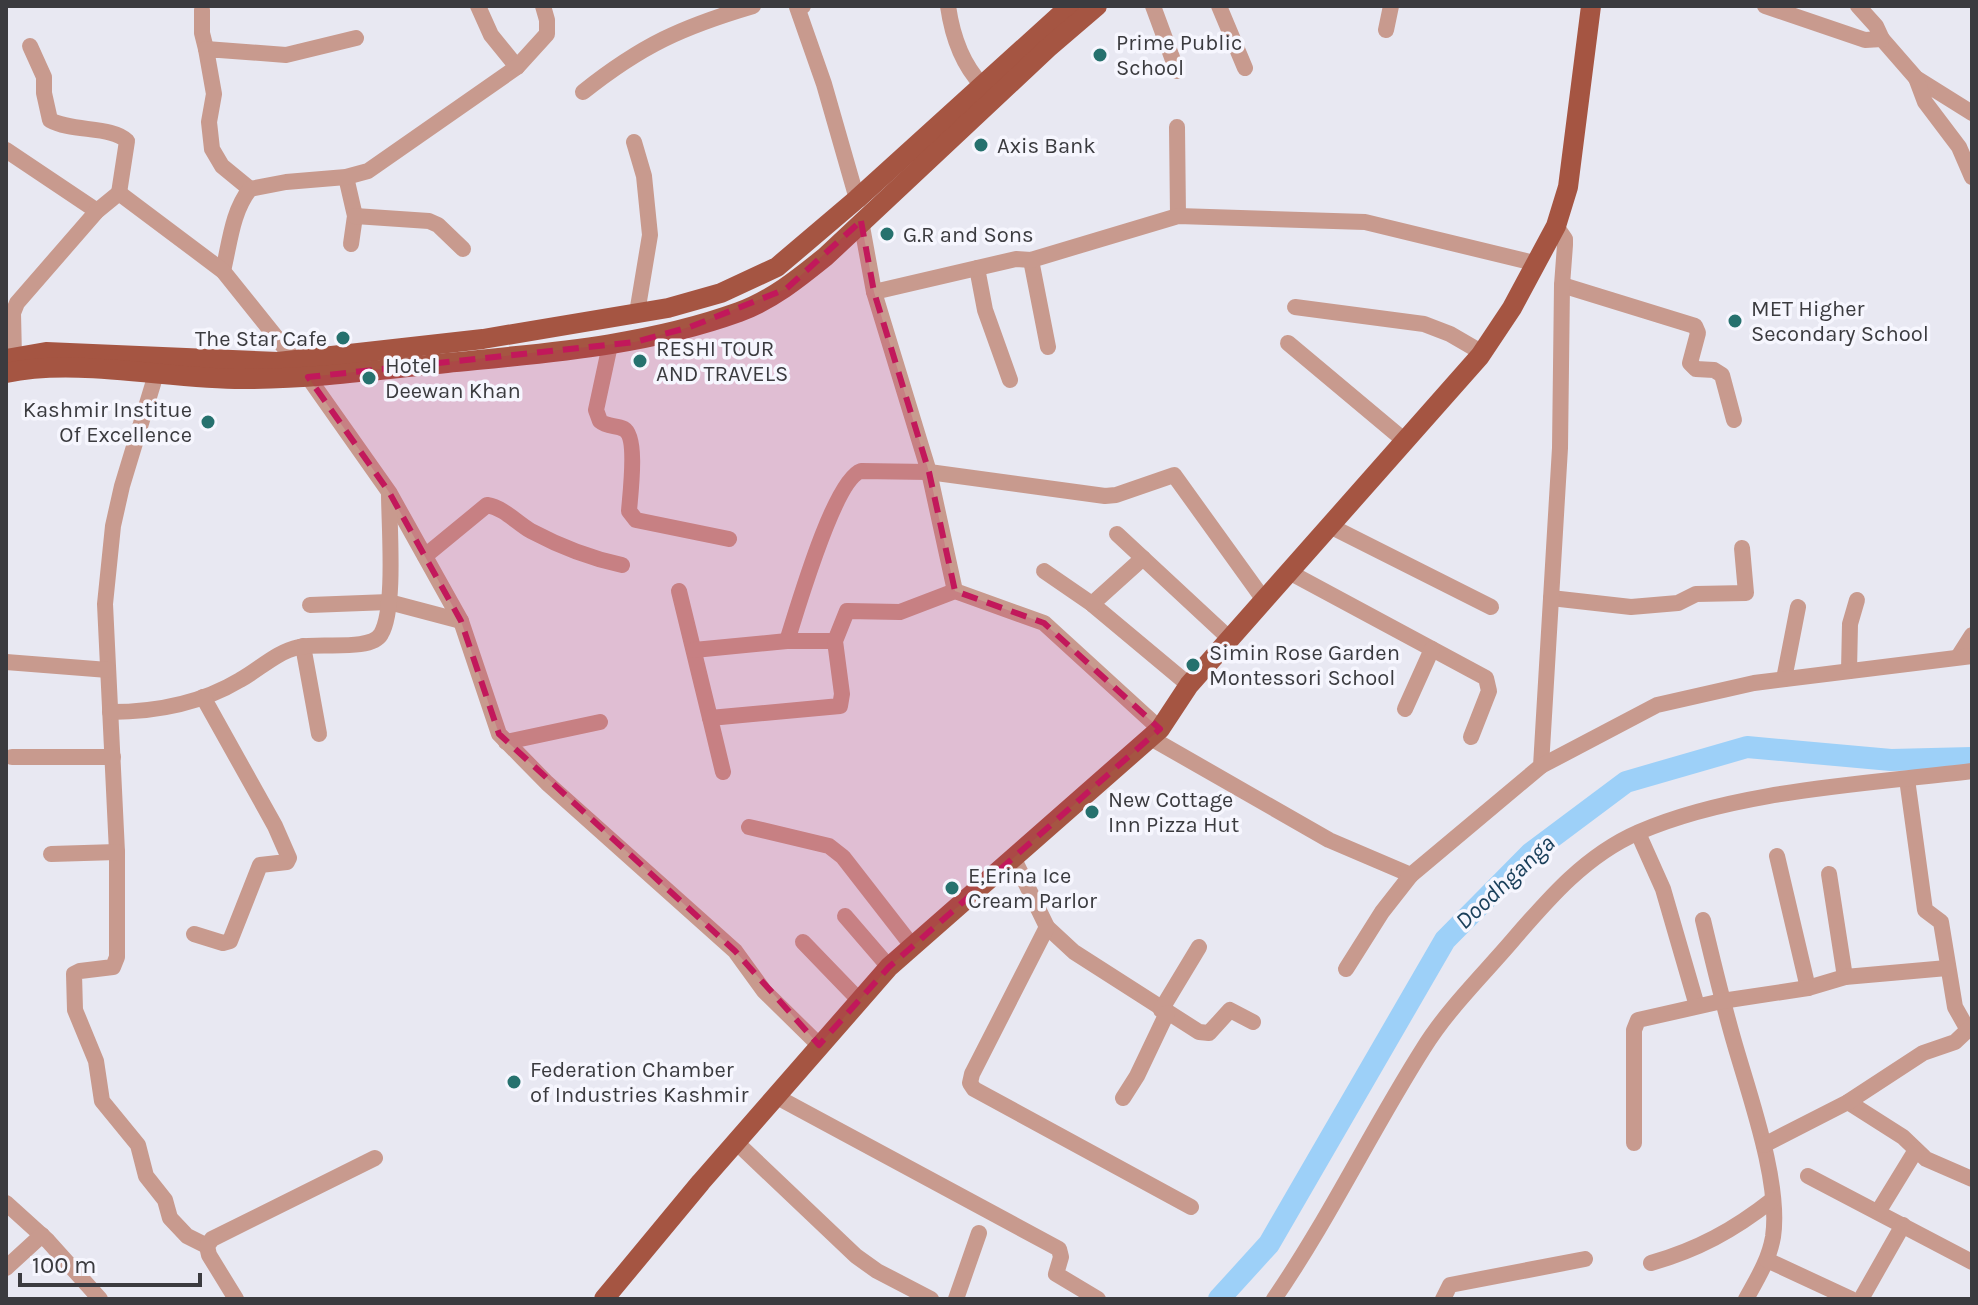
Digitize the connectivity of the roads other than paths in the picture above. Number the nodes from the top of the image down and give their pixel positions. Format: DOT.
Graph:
graph roads {
  1 [pos="478,6"];
  2 [pos="543,6"];
  3 [pos="753,6"];
  4 [pos="799,6"];
  5 [pos="948,6"];
  6 [pos="1070,6"];
  7 [pos="1097,6"];
  8 [pos="1153,6"];
  9 [pos="1219,6"];
  10 [pos="1391,6"];
  11 [pos="1591,6"];
  12 [pos="1765,6"];
  13 [pos="1858,6"];
  14 [pos="202,10"];
  15 [pos="1386,30"];
  16 [pos="356,38"];
  17 [pos="1882,39"];
  18 [pos="30,46"];
  19 [pos="206,49"];
  20 [pos="517,67"];
  21 [pos="1245,68"];
  22 [pos="1177,71"];
  23 [pos="1916,78"];
  24 [pos="982,85"];
  25 [pos="583,92"];
  26 [pos="1972,113"];
  27 [pos="1177,127"];
  28 [pos="634,142"];
  29 [pos="6,150"];
  30 [pos="346,177"];
  31 [pos="1972,177"];
  32 [pos="250,189"];
  33 [pos="119,193"];
  34 [pos="857,199"];
  35 [pos="97,211"];
  36 [pos="355,216"];
  37 [pos="1178,216"];
  38 [pos="861,221"];
  39 [pos="1556,226"];
  40 [pos="351,244"];
  41 [pos="463,249"];
  42 [pos="1031,260"];
  43 [pos="1534,263"];
  44 [pos="977,268"];
  45 [pos="223,271"];
  46 [pos="1562,285"];
  47 [pos="874,292"];
  48 [pos="1295,307"];
  49 [pos="637,313"];
  50 [pos="1288,343"];
  51 [pos="610,345"];
  52 [pos="1048,347"];
  53 [pos="1481,352"];
  54 [pos="293,360"];
  55 [pos="9,363"];
  56 [pos="156,374"];
  57 [pos="308,377"];
  58 [pos="1010,380"];
  59 [pos="1734,420"];
  60 [pos="1405,441"];
  61 [pos="929,472"];
  62 [pos="389,492"];
  63 [pos="1330,526"];
  64 [pos="1117,534"];
  65 [pos="729,539"];
  66 [pos="1742,548"];
  67 [pos="425,556"];
  68 [pos="1143,558"];
  69 [pos="622,565"];
  70 [pos="1044,571"];
  71 [pos="1289,572"];
  72 [pos="679,591"];
  73 [pos="955,591"];
  74 [pos="1551,598"];
  75 [pos="1264,600"];
  76 [pos="1857,600"];
  77 [pos="389,602"];
  78 [pos="1092,604"];
  79 [pos="310,605"];
  80 [pos="1491,607"];
  81 [pos="1798,607"];
  82 [pos="461,621"];
  83 [pos="1972,635"];
  84 [pos="1230,639"];
  85 [pos="787,641"];
  86 [pos="835,641"];
  87 [pos="303,646"];
  88 [pos="1432,649"];
  89 [pos="694,650"];
  90 [pos="1965,656"];
  91 [pos="6,662"];
  92 [pos="108,670"];
  93 [pos="1849,671"];
  94 [pos="1784,679"];
  95 [pos="1189,685"];
  96 [pos="203,697"];
  97 [pos="1405,709"];
  98 [pos="110,712"];
  99 [pos="710,718"];
  100 [pos="600,722"];
  101 [pos="1154,733"];
  102 [pos="319,734"];
  103 [pos="1471,737"];
  104 [pos="506,742"];
  105 [pos="12,757"];
  106 [pos="113,757"];
  107 [pos="1541,766"];
  108 [pos="1972,771"];
  109 [pos="723,772"];
  110 [pos="1907,779"];
  111 [pos="749,827"];
  112 [pos="1638,833"];
  113 [pos="117,852"];
  114 [pos="51,854"];
  115 [pos="1777,856"];
  116 [pos="1013,857"];
  117 [pos="1829,874"];
  118 [pos="1411,875"];
  119 [pos="845,916"];
  120 [pos="1703,920"];
  121 [pos="1047,927"];
  122 [pos="194,934"];
  123 [pos="803,942"];
  124 [pos="913,947"];
  125 [pos="1199,947"];
  126 [pos="889,967"];
  127 [pos="1947,968"];
  128 [pos="1346,969"];
  129 [pos="1845,977"];
  130 [pos="1808,988"];
  131 [pos="859,1000"];
  132 [pos="1722,1001"];
  133 [pos="1697,1006"];
  134 [pos="1164,1012"];
  135 [pos="1253,1022"];
  136 [pos="1970,1028"];
  137 [pos="819,1045"];
  138 [pos="777,1097"];
  139 [pos="1123,1098"];
  140 [pos="1848,1102"];
  141 [pos="737,1143"];
  142 [pos="1634,1143"];
  143 [pos="1764,1145"];
  144 [pos="1916,1150"];
  145 [pos="375,1158"];
  146 [pos="1808,1176"];
  147 [pos="1972,1179"];
  148 [pos="1772,1200"];
  149 [pos="6,1203"];
  150 [pos="1191,1207"];
  151 [pos="1878,1212"];
  152 [pos="1903,1225"];
  153 [pos="979,1233"];
  154 [pos="42,1235"];
  155 [pos="207,1246"];
  156 [pos="1585,1259"];
  157 [pos="1767,1260"];
  158 [pos="1972,1262"];
  159 [pos="1651,1263"];
  160 [pos="6,1268"];
  161 [pos="100,1299"];
  162 [pos="236,1299"];
  163 [pos="604,1299"];
  164 [pos="931,1299"];
  165 [pos="956,1299"];
  166 [pos="1098,1299"];
  167 [pos="1274,1299"];
  168 [pos="1443,1299"];
  169 [pos="1746,1299"];
  170 [pos="1851,1299"];
  171 [pos="1861,1299"];
  1 -- 20 [label="street"];
  2 -- 20 [label="street"];
  3 -- 25 [label="street"];
  4 -- 34 [label="street"];
  5 -- 24 [label="street"];
  6 -- 24 [label="main road"];
  7 -- 38 [label="main road"];
  8 -- 22 [label="street"];
  9 -- 21 [label="street"];
  10 -- 15 [label="street"];
  11 -- 39 [label="main road"];
  12 -- 17 [label="street"];
  13 -- 17 [label="street"];
  14 -- 19 [label="street"];
  16 -- 19 [label="street"];
  17 -- 23 [label="street"];
  18 -- 33 [label="street"];
  19 -- 32 [label="street"];
  20 -- 30 [label="street"];
  23 -- 26 [label="street"];
  23 -- 31 [label="street"];
  24 -- 34 [label="main road"];
  27 -- 37 [label="street"];
  28 -- 49 [label="street"];
  29 -- 35 [label="street"];
  30 -- 32 [label="street"];
  30 -- 36 [label="street"];
  32 -- 45 [label="street"];
  33 -- 35 [label="street"];
  33 -- 45 [label="street"];
  34 -- 49 [label="main road"];
  35 -- 55 [label="street"];
  36 -- 40 [label="street"];
  36 -- 41 [label="street"];
  37 -- 42 [label="street"];
  37 -- 43 [label="street"];
  38 -- 47 [label="street"];
  38 -- 51 [label="main road"];
  39 -- 43 [label="main road"];
  39 -- 46 [label="street"];
  42 -- 44 [label="street"];
  42 -- 52 [label="street"];
  43 -- 53 [label="main road"];
  44 -- 47 [label="street"];
  44 -- 58 [label="street"];
  45 -- 54 [label="street"];
  46 -- 59 [label="street"];
  46 -- 74 [label="street"];
  47 -- 61 [label="street"];
  48 -- 53 [label="street"];
  49 -- 54 [label="main road"];
  50 -- 60 [label="street"];
  51 -- 57 [label="main road"];
  51 -- 65 [label="street"];
  53 -- 60 [label="main road"];
  54 -- 55 [label="main road"];
  54 -- 57 [label="street"];
  55 -- 56 [label="main road"];
  56 -- 57 [label="main road"];
  56 -- 92 [label="street"];
  57 -- 62 [label="street"];
  60 -- 63 [label="main road"];
  61 -- 73 [label="street"];
  61 -- 75 [label="street"];
  61 -- 85 [label="street"];
  62 -- 67 [label="street"];
  62 -- 77 [label="street"];
  63 -- 71 [label="main road"];
  63 -- 80 [label="street"];
  64 -- 68 [label="street"];
  66 -- 74 [label="street"];
  67 -- 69 [label="street"];
  67 -- 82 [label="street"];
  68 -- 78 [label="street"];
  68 -- 84 [label="street"];
  70 -- 78 [label="street"];
  71 -- 75 [label="main road"];
  71 -- 88 [label="street"];
  72 -- 89 [label="street"];
  73 -- 86 [label="street"];
  73 -- 101 [label="street"];
  74 -- 107 [label="street"];
  75 -- 84 [label="main road"];
  76 -- 93 [label="street"];
  77 -- 79 [label="street"];
  77 -- 82 [label="street"];
  77 -- 87 [label="street"];
  78 -- 95 [label="street"];
  81 -- 94 [label="street"];
  82 -- 104 [label="street"];
  83 -- 90 [label="street"];
  84 -- 95 [label="main road"];
  85 -- 86 [label="street"];
  85 -- 89 [label="street"];
  86 -- 99 [label="street"];
  87 -- 96 [label="street"];
  87 -- 102 [label="street"];
  88 -- 97 [label="street"];
  88 -- 103 [label="street"];
  89 -- 99 [label="street"];
  90 -- 93 [label="street"];
  91 -- 92 [label="street"];
  92 -- 98 [label="street"];
  93 -- 94 [label="street"];
  94 -- 107 [label="street"];
  95 -- 101 [label="main road"];
  96 -- 98 [label="street"];
  96 -- 122 [label="street"];
  98 -- 106 [label="street"];
  99 -- 109 [label="street"];
  100 -- 104 [label="street"];
  101 -- 116 [label="main road"];
  101 -- 118 [label="street"];
  104 -- 137 [label="street"];
  105 -- 106 [label="street"];
  106 -- 113 [label="street"];
  107 -- 118 [label="street"];
  108 -- 110 [label="street"];
  110 -- 112 [label="street"];
  110 -- 127 [label="street"];
  111 -- 124 [label="street"];
  112 -- 133 [label="street"];
  112 -- 167 [label="street"];
  113 -- 114 [label="street"];
  113 -- 155 [label="street"];
  115 -- 130 [label="street"];
  116 -- 121 [label="street"];
  116 -- 124 [label="main road"];
  117 -- 129 [label="street"];
  118 -- 128 [label="street"];
  119 -- 126 [label="street"];
  120 -- 132 [label="street"];
  121 -- 134 [label="street"];
  121 -- 150 [label="street"];
  123 -- 131 [label="street"];
  124 -- 126 [label="main road"];
  125 -- 134 [label="street"];
  126 -- 131 [label="main road"];
  127 -- 129 [label="street"];
  127 -- 136 [label="street"];
  129 -- 130 [label="street"];
  130 -- 132 [label="street"];
  131 -- 137 [label="main road"];
  132 -- 133 [label="street"];
  132 -- 143 [label="street"];
  133 -- 142 [label="street"];
  134 -- 135 [label="street"];
  134 -- 139 [label="street"];
  136 -- 140 [label="street"];
  137 -- 138 [label="main road"];
  138 -- 141 [label="main road"];
  138 -- 166 [label="street"];
  140 -- 143 [label="street"];
  140 -- 144 [label="street"];
  141 -- 163 [label="main road"];
  141 -- 164 [label="street"];
  143 -- 148 [label="street"];
  144 -- 147 [label="street"];
  144 -- 151 [label="street"];
  145 -- 155 [label="street"];
  146 -- 151 [label="street"];
  148 -- 157 [label="street"];
  148 -- 159 [label="street"];
  149 -- 154 [label="street"];
  151 -- 152 [label="street"];
  152 -- 158 [label="street"];
  152 -- 171 [label="street"];
  153 -- 165 [label="street"];
  154 -- 160 [label="street"];
  154 -- 161 [label="street"];
  155 -- 162 [label="street"];
  156 -- 168 [label="street"];
  157 -- 169 [label="street"];
  157 -- 170 [label="street"];
}
